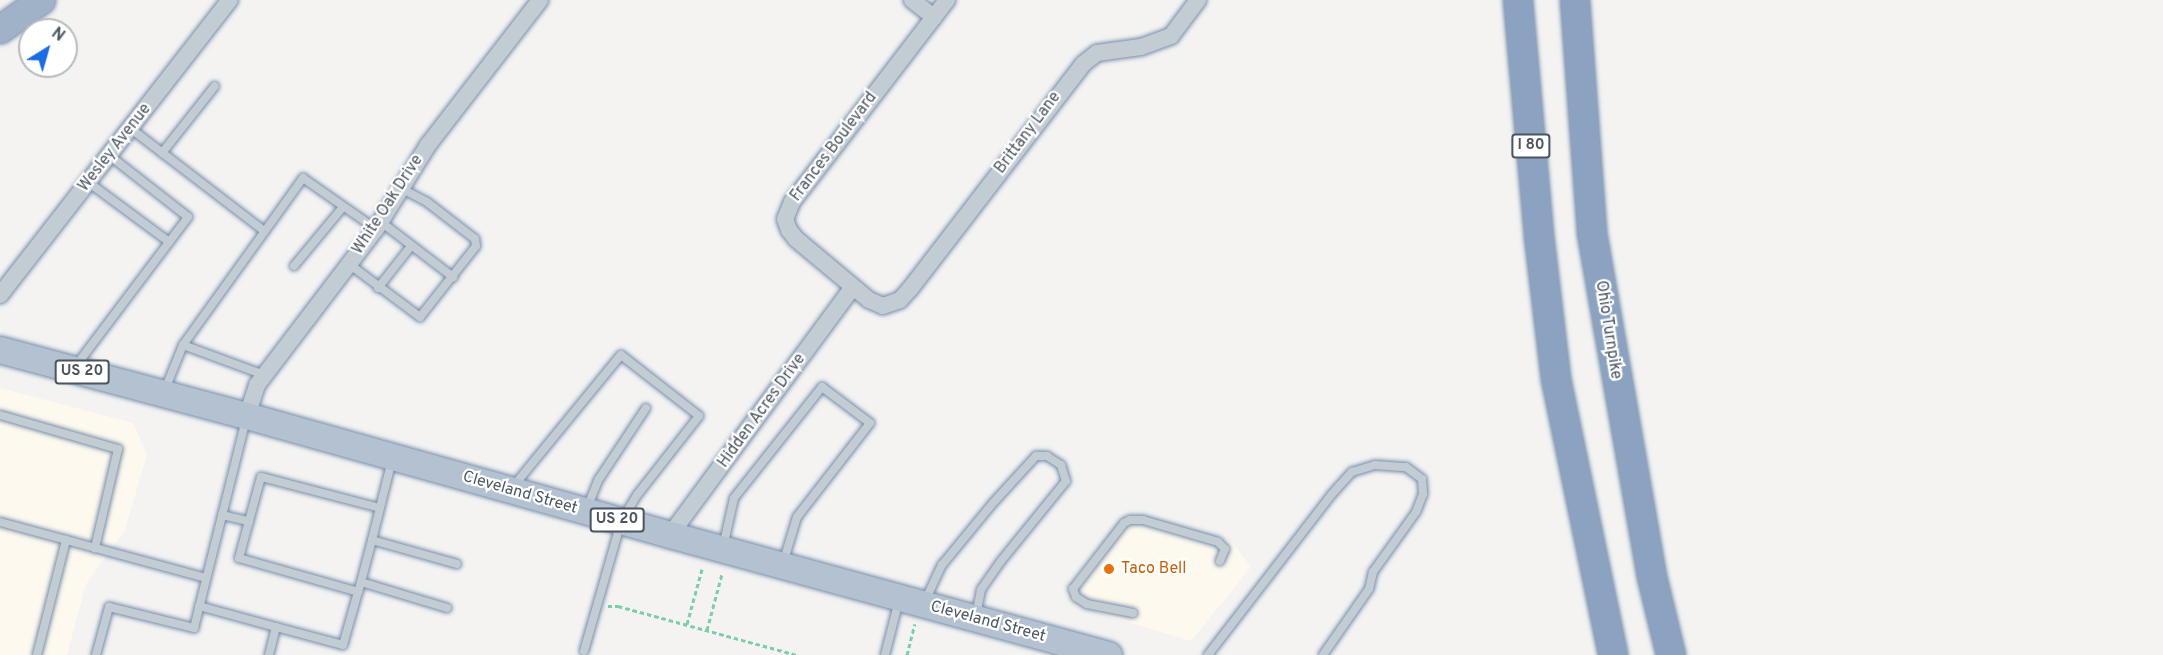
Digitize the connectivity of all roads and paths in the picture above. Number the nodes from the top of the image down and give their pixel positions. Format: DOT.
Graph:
graph roads {
  1 [pos="40,0"];
  2 [pos="230,0"];
  3 [pos="540,0"];
  4 [pos="912,0"];
  5 [pos="947,0"];
  6 [pos="1198,0"];
  7 [pos="1518,0"];
  8 [pos="1575,0"];
  9 [pos="934,17"];
  10 [pos="0,29"];
  11 [pos="215,86"];
  12 [pos="130,128"];
  13 [pos="162,153"];
  14 [pos="109,155"];
  15 [pos="88,182"];
  16 [pos="401,188"];
  17 [pos="343,207"];
  18 [pos="378,225"];
  19 [pos="264,231"];
  20 [pos="169,243"];
  21 [pos="411,246"];
  22 [pos="349,264"];
  23 [pos="294,266"];
  24 [pos="453,277"];
  25 [pos="853,287"];
  26 [pos="378,288"];
  27 [pos="0,295"];
  28 [pos="883,306"];
  29 [pos="183,345"];
  30 [pos="0,350"];
  31 [pos="73,370"];
  32 [pos="265,376"];
  33 [pos="163,394"];
  34 [pos="646,408"];
  35 [pos="0,415"];
  36 [pos="247,416"];
  37 [pos="393,457"];
  38 [pos="510,490"];
  39 [pos="380,508"];
  40 [pos="586,512"];
  41 [pos="222,515"];
  42 [pos="249,521"];
  43 [pos="0,522"];
  44 [pos="621,522"];
  45 [pos="670,535"];
  46 [pos="66,540"];
  47 [pos="372,540"];
  48 [pos="95,548"];
  49 [pos="1220,561"];
  50 [pos="722,562"];
  51 [pos="457,564"];
  52 [pos="783,566"];
  53 [pos="702,569"];
  54 [pos="206,578"];
  55 [pos="361,582"];
  56 [pos="358,592"];
  57 [pos="899,598"];
  58 [pos="610,605"];
  59 [pos="199,606"];
  60 [pos="447,608"];
  61 [pos="1134,613"];
  62 [pos="919,614"];
  63 [pos="975,619"];
  64 [pos="687,624"];
  65 [pos="276,627"];
  66 [pos="707,630"];
  67 [pos="584,651"];
  68 [pos="37,655"];
  69 [pos="96,655"];
  70 [pos="269,655"];
  71 [pos="797,655"];
  72 [pos="885,655"];
  73 [pos="907,655"];
  74 [pos="1109,655"];
  75 [pos="1208,655"];
  76 [pos="1323,655"];
  77 [pos="1613,655"];
  78 [pos="1671,655"];
  1 -- 10 [label="highway"];
  2 -- 12 [label="street, Wesley Avenue"];
  3 -- 16 [label="street, White Oak Drive"];
  4 -- 9 [label="street"];
  5 -- 9 [label="street, Frances Boulevard"];
  6 -- 28 [label="street, Brittany Lane"];
  7 -- 77 [label="highway, I 80"];
  8 -- 78 [label="highway, Ohio Turnpike"];
  9 -- 25 [label="street, Frances Boulevard"];
  11 -- 13 [label="lane"];
  12 -- 13 [label="lane"];
  12 -- 14 [label="street, Wesley Avenue"];
  13 -- 19 [label="lane"];
  14 -- 15 [label="street, Wesley Avenue"];
  14 -- 20 [label="lane"];
  15 -- 20 [label="lane"];
  15 -- 27 [label="street, Wesley Avenue"];
  16 -- 18 [label="street, White Oak Drive"];
  16 -- 24 [label="lane"];
  17 -- 18 [label="lane"];
  17 -- 19 [label="lane"];
  17 -- 23 [label="lane"];
  18 -- 21 [label="lane"];
  18 -- 22 [label="street, White Oak Drive"];
  19 -- 29 [label="lane"];
  20 -- 31 [label="lane"];
  21 -- 24 [label="lane"];
  21 -- 26 [label="lane"];
  22 -- 26 [label="lane"];
  22 -- 32 [label="street, White Oak Drive"];
  24 -- 26 [label="lane"];
  25 -- 28 [label="street, Frances Boulevard"];
  25 -- 45 [label="street, Hidden Acres Drive"];
  29 -- 32 [label="lane"];
  29 -- 33 [label="lane"];
  30 -- 31 [label="main road, Cleveland Street / US 20"];
  31 -- 33 [label="main road, Cleveland Street / US 20"];
  32 -- 36 [label="street, White Oak Drive"];
  33 -- 36 [label="main road, Cleveland Street / US 20"];
  34 -- 40 [label="lane"];
  35 -- 48 [label="lane"];
  36 -- 37 [label="main road, Cleveland Street / US 20"];
  36 -- 41 [label="lane"];
  37 -- 38 [label="main road, Cleveland Street / US 20"];
  37 -- 39 [label="lane"];
  38 -- 40 [label="main road, Cleveland Street / US 20"];
  38 -- 44 [label="lane"];
  39 -- 42 [label="lane"];
  39 -- 47 [label="lane"];
  40 -- 44 [label="main road, Cleveland Street / US 20"];
  41 -- 42 [label="lane"];
  41 -- 54 [label="lane"];
  42 -- 56 [label="lane"];
  43 -- 46 [label="lane"];
  44 -- 45 [label="main road, Cleveland Street / US 20"];
  44 -- 67 [label="lane"];
  45 -- 50 [label="main road, Cleveland Street / US 20"];
  46 -- 48 [label="lane"];
  46 -- 68 [label="lane"];
  47 -- 51 [label="lane"];
  47 -- 55 [label="lane"];
  48 -- 54 [label="lane"];
  49 -- 61 [label="lane"];
  50 -- 52 [label="main road, Cleveland Street / US 20"];
  50 -- 52 [label="lane"];
  50 -- 66 [label="path"];
  52 -- 57 [label="main road, Cleveland Street / US 20"];
  53 -- 64 [label="path"];
  54 -- 59 [label="lane"];
  55 -- 56 [label="lane"];
  55 -- 60 [label="lane"];
  56 -- 65 [label="lane"];
  57 -- 62 [label="main road, Cleveland Street / US 20"];
  57 -- 72 [label="lane"];
  58 -- 64 [label="path"];
  59 -- 65 [label="lane"];
  59 -- 69 [label="lane"];
  62 -- 63 [label="main road, Cleveland Street / US 20"];
  62 -- 63 [label="lane"];
  62 -- 73 [label="path"];
  63 -- 74 [label="main road, Cleveland Street / US 20"];
  64 -- 66 [label="path"];
  65 -- 70 [label="lane"];
  66 -- 71 [label="path"];
  75 -- 76 [label="lane"];
}
